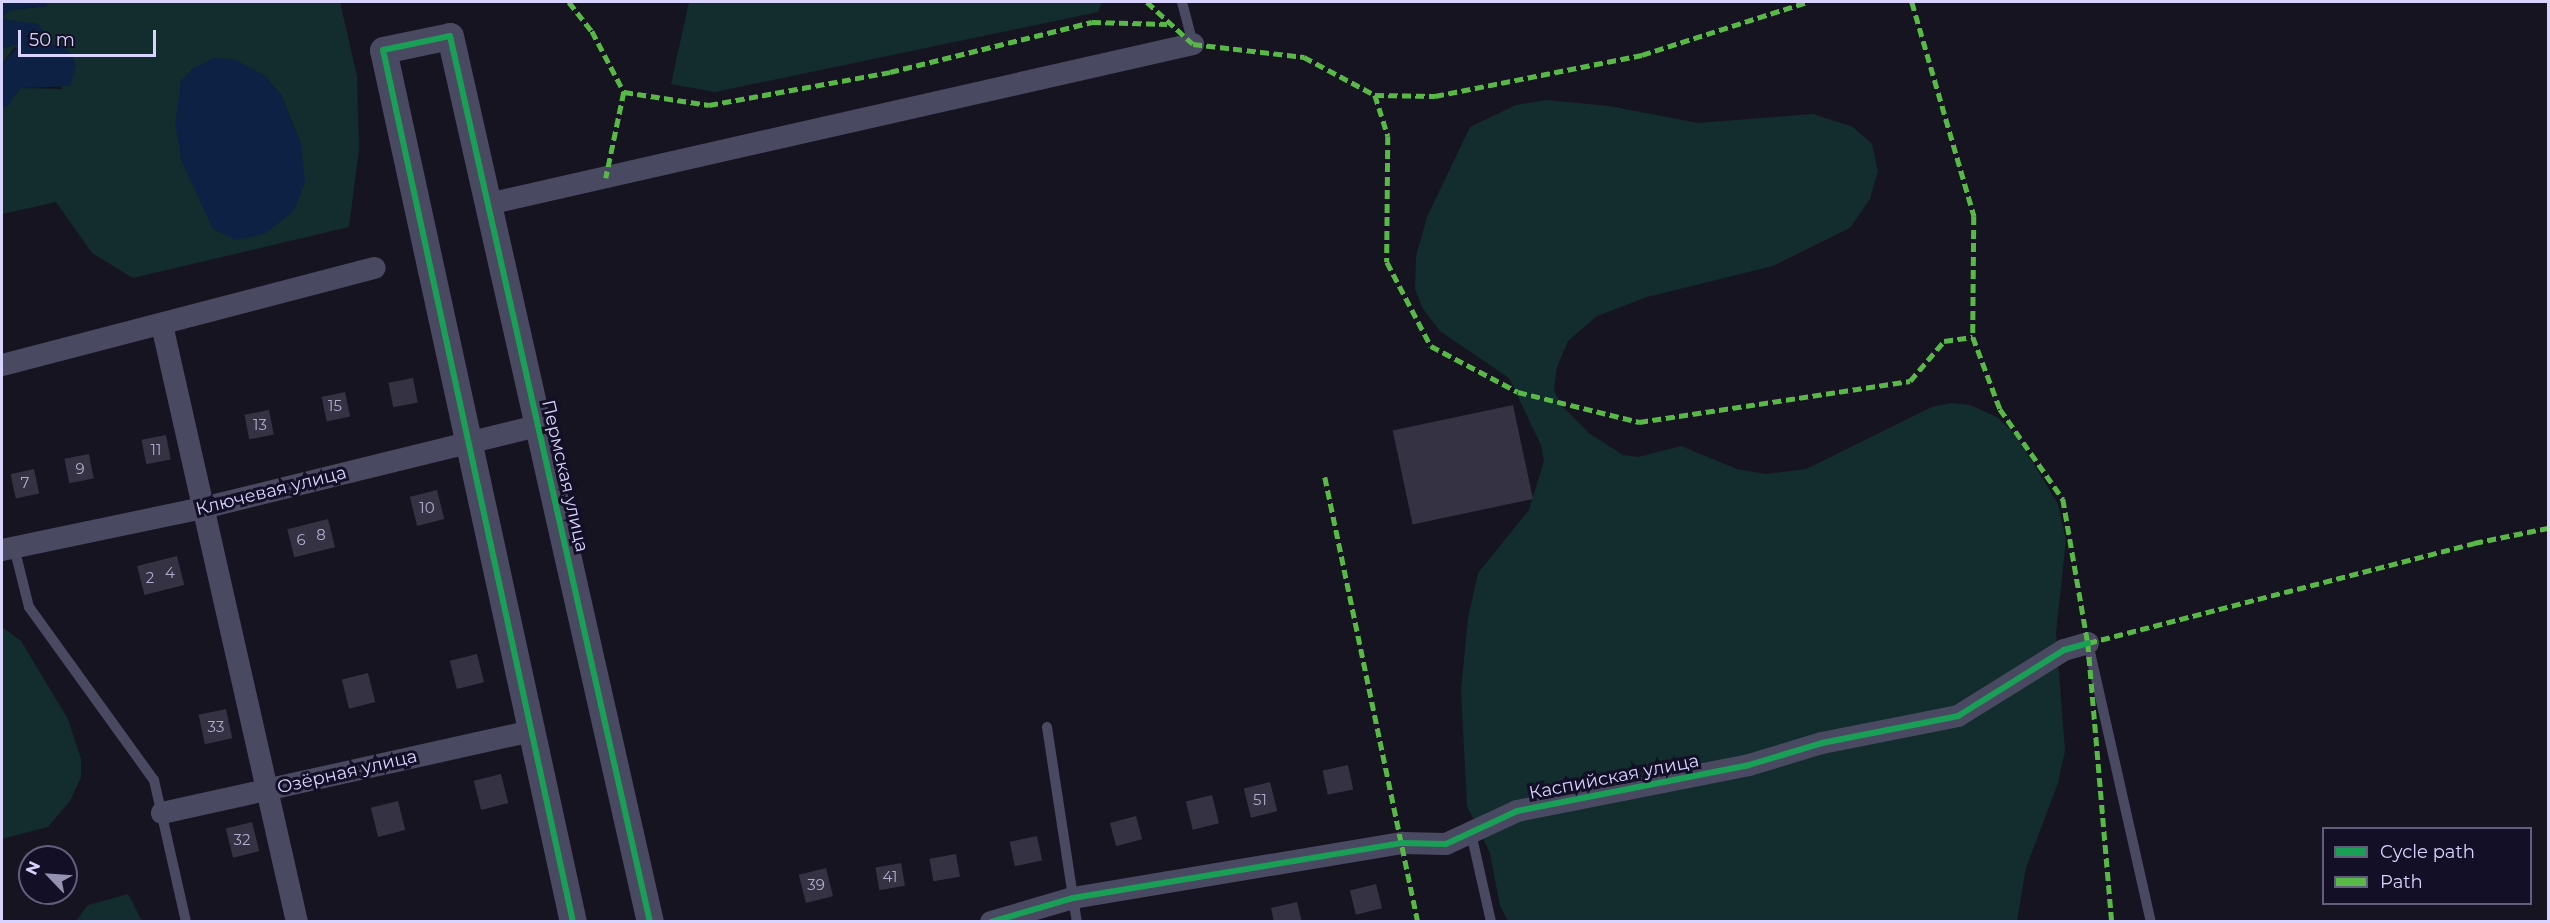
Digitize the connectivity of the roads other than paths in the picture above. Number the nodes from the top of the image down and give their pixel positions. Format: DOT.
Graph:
graph roads {
  1 [pos="1182,2"];
  2 [pos="1193,44"];
  3 [pos="489,204"];
  4 [pos="375,268"];
  5 [pos="162,325"];
  6 [pos="2,365"];
  7 [pos="538,426"];
  8 [pos="468,443"];
  9 [pos="203,508"];
  10 [pos="8,549"];
  11 [pos="2088,643"];
  12 [pos="1047,727"];
  13 [pos="531,731"];
  14 [pos="268,791"];
  15 [pos="162,813"];
  16 [pos="1471,833"];
  17 [pos="1073,898"];
  18 [pos="186,921"];
  19 [pos="297,921"];
  20 [pos="573,921"];
  21 [pos="650,921"];
  22 [pos="991,921"];
  23 [pos="1077,921"];
  24 [pos="1491,921"];
  25 [pos="2151,921"];
  1 -- 2 [label="lane"];
  2 -- 3 [label="street"];
  3 -- 7 [label="street, Пермская улица"];
  3 -- 8 [label="street, Пермская улица"];
  4 -- 5 [label="street"];
  5 -- 6 [label="street"];
  5 -- 9 [label="street"];
  7 -- 8 [label="street, Ключевая улица"];
  7 -- 21 [label="street, Пермская улица"];
  8 -- 9 [label="street, Ключевая улица"];
  8 -- 13 [label="street"];
  9 -- 10 [label="street, Ключевая улица"];
  9 -- 14 [label="street"];
  10 -- 15 [label="lane"];
  11 -- 16 [label="street, Каспийская улица"];
  11 -- 25 [label="lane"];
  12 -- 17 [label="lane"];
  13 -- 14 [label="street, Озёрная улица"];
  13 -- 20 [label="street"];
  14 -- 15 [label="street, Озёрная улица"];
  14 -- 19 [label="street"];
  15 -- 18 [label="lane"];
  16 -- 17 [label="street, Каспийская улица"];
  16 -- 24 [label="lane"];
  17 -- 22 [label="street, Каспийская улица"];
  17 -- 23 [label="lane"];
}
